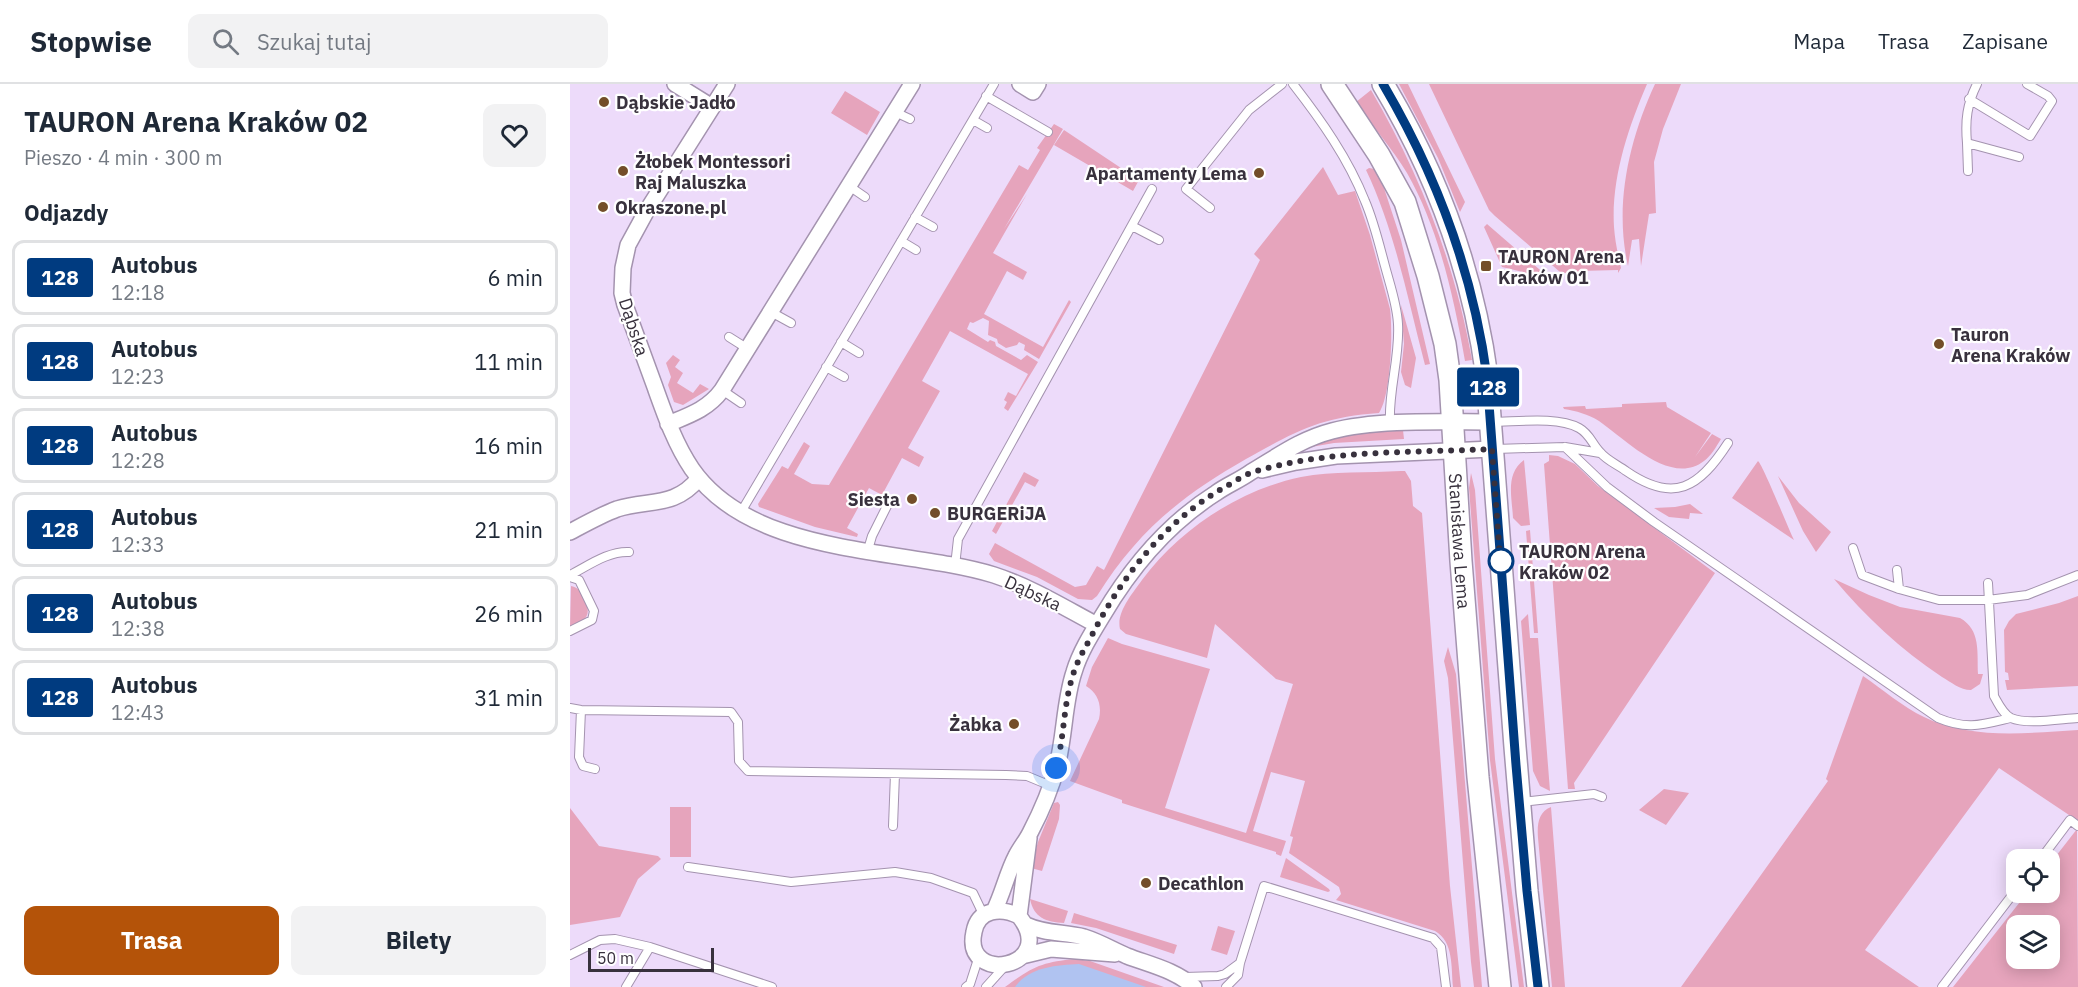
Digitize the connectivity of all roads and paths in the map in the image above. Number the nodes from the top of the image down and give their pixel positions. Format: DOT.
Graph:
graph roads {
  1 [pos="675,84"];
  2 [pos="726,84"];
  3 [pos="912,84"];
  4 [pos="994,84"];
  5 [pos="1020,84"];
  6 [pos="1038,84"];
  7 [pos="1282,84"];
  8 [pos="1293,84"];
  9 [pos="1332,84"];
  10 [pos="1383,84"];
  11 [pos="1977,84"];
  12 [pos="2027,84"];
  13 [pos="986,96"];
  14 [pos="1969,99"];
  15 [pos="712,107"];
  16 [pos="895,112"];
  17 [pos="910,119"];
  18 [pos="973,120"];
  19 [pos="987,128"];
  20 [pos="1048,132"];
  21 [pos="1966,143"];
  22 [pos="2019,158"];
  23 [pos="1968,171"];
  24 [pos="849,186"];
  25 [pos="1152,189"];
  26 [pos="865,197"];
  27 [pos="1210,208"];
  28 [pos="915,217"];
  29 [pos="1132,226"];
  30 [pos="933,227"];
  31 [pos="1158,240"];
  32 [pos="901,241"];
  33 [pos="916,250"];
  34 [pos="771,312"];
  35 [pos="791,323"];
  36 [pos="729,337"];
  37 [pos="841,342"];
  38 [pos="748,349"];
  39 [pos="859,353"];
  40 [pos="826,367"];
  41 [pos="844,377"];
  42 [pos="722,390"];
  43 [pos="741,403"];
  44 [pos="1452,422"];
  45 [pos="1490,422"];
  46 [pos="668,424"];
  47 [pos="1390,424"];
  48 [pos="1728,443"];
  49 [pos="1565,447"];
  50 [pos="1492,449"];
  51 [pos="1454,450"];
  52 [pos="1600,453"];
  53 [pos="1251,473"];
  54 [pos="699,478"];
  55 [pos="889,502"];
  56 [pos="741,512"];
  57 [pos="570,532"];
  58 [pos="1853,548"];
  59 [pos="629,552"];
  60 [pos="867,553"];
  61 [pos="955,566"];
  62 [pos="1897,570"];
  63 [pos="2078,575"];
  64 [pos="570,576"];
  65 [pos="1988,583"];
  66 [pos="1899,589"];
  67 [pos="1988,600"];
  68 [pos="1097,625"];
  69 [pos="570,631"];
  70 [pos="570,708"];
  71 [pos="581,710"];
  72 [pos="2010,718"];
  73 [pos="2078,718"];
  74 [pos="595,769"];
  75 [pos="895,774"];
  76 [pos="1051,786"];
  77 [pos="1602,797"];
  78 [pos="1520,802"];
  79 [pos="893,826"];
  80 [pos="2078,826"];
  81 [pos="1030,835"];
  82 [pos="2048,849"];
  83 [pos="688,867"];
  84 [pos="2007,903"];
  85 [pos="989,914"];
  86 [pos="1022,921"];
  87 [pos="650,947"];
  88 [pos="570,955"];
  89 [pos="979,956"];
  90 [pos="1022,956"];
  91 [pos="1127,956"];
  92 [pos="1240,963"];
  93 [pos="1005,966"];
  94 [pos="1188,982"];
  95 [pos="626,987"];
  96 [pos="772,987"];
  97 [pos="966,987"];
  98 [pos="987,987"];
  99 [pos="1226,987"];
  100 [pos="1446,987"];
  101 [pos="1500,987"];
  102 [pos="1538,987"];
  103 [pos="1942,987"];
  1 -- 15 [label="street"];
  2 -- 15 [label="street, Dąbska"];
  3 -- 16 [label="street"];
  4 -- 13 [label="lane"];
  5 -- 6 [label="street"];
  7 -- 27 [label="lane"];
  8 -- 47 [label="lane"];
  9 -- 44 [label="main road, Stanisława Lema"];
  10 -- 45 [label="main road"];
  11 -- 14 [label="lane"];
  12 -- 14 [label="lane"];
  13 -- 18 [label="lane"];
  13 -- 20 [label="lane"];
  14 -- 21 [label="lane"];
  15 -- 46 [label="street, Dąbska"];
  16 -- 17 [label="lane"];
  16 -- 24 [label="street"];
  18 -- 19 [label="lane"];
  18 -- 28 [label="lane"];
  21 -- 22 [label="lane"];
  21 -- 23 [label="lane"];
  24 -- 26 [label="lane"];
  24 -- 34 [label="street"];
  25 -- 29 [label="lane"];
  28 -- 30 [label="lane"];
  28 -- 32 [label="lane"];
  29 -- 31 [label="lane"];
  29 -- 61 [label="lane"];
  32 -- 33 [label="lane"];
  32 -- 37 [label="lane"];
  34 -- 35 [label="lane"];
  34 -- 38 [label="street"];
  36 -- 38 [label="lane"];
  37 -- 39 [label="lane"];
  37 -- 40 [label="lane"];
  38 -- 42 [label="street"];
  40 -- 41 [label="lane"];
  40 -- 56 [label="lane"];
  42 -- 43 [label="lane"];
  42 -- 46 [label="street"];
  44 -- 45 [label="street"];
  44 -- 47 [label="street"];
  44 -- 51 [label="main road, Stanisława Lema"];
  45 -- 50 [label="main road"];
  45 -- 52 [label="lane"];
  46 -- 54 [label="street, Dąbska"];
  47 -- 53 [label="street"];
  48 -- 52 [label="lane"];
  49 -- 50 [label="lane"];
  49 -- 52 [label="lane"];
  49 -- 72 [label="lane"];
  50 -- 51 [label="street"];
  50 -- 78 [label="main road"];
  51 -- 53 [label="street"];
  51 -- 101 [label="main road, Stanisława Lema"];
  53 -- 68 [label="street"];
  54 -- 56 [label="street, Dąbska"];
  54 -- 57 [label="street"];
  55 -- 60 [label="lane"];
  56 -- 60 [label="street, Dąbska"];
  58 -- 66 [label="lane"];
  59 -- 64 [label="lane"];
  60 -- 61 [label="street, Dąbska"];
  61 -- 68 [label="street, Dąbska"];
  62 -- 66 [label="lane"];
  63 -- 67 [label="lane"];
  64 -- 69 [label="lane"];
  65 -- 67 [label="lane"];
  66 -- 67 [label="lane"];
  67 -- 72 [label="lane"];
  68 -- 76 [label="street"];
  70 -- 71 [label="lane"];
  71 -- 74 [label="lane"];
  71 -- 75 [label="lane"];
  72 -- 73 [label="lane"];
  75 -- 76 [label="lane"];
  75 -- 79 [label="lane"];
  76 -- 81 [label="street"];
  77 -- 78 [label="lane"];
  78 -- 102 [label="main road"];
  80 -- 82 [label="lane"];
  81 -- 85 [label="street"];
  81 -- 86 [label="street"];
  83 -- 85 [label="lane"];
  84 -- 103 [label="lane"];
  85 -- 86 [label="street"];
  85 -- 89 [label="street"];
  86 -- 90 [label="street"];
  86 -- 91 [label="street"];
  87 -- 88 [label="lane"];
  87 -- 95 [label="lane"];
  87 -- 96 [label="lane"];
  89 -- 93 [label="street"];
  89 -- 97 [label="lane"];
  90 -- 91 [label="street"];
  90 -- 93 [label="street"];
  91 -- 94 [label="street"];
  92 -- 94 [label="lane"];
  92 -- 99 [label="lane"];
  92 -- 100 [label="lane"];
  93 -- 98 [label="lane"];
}
